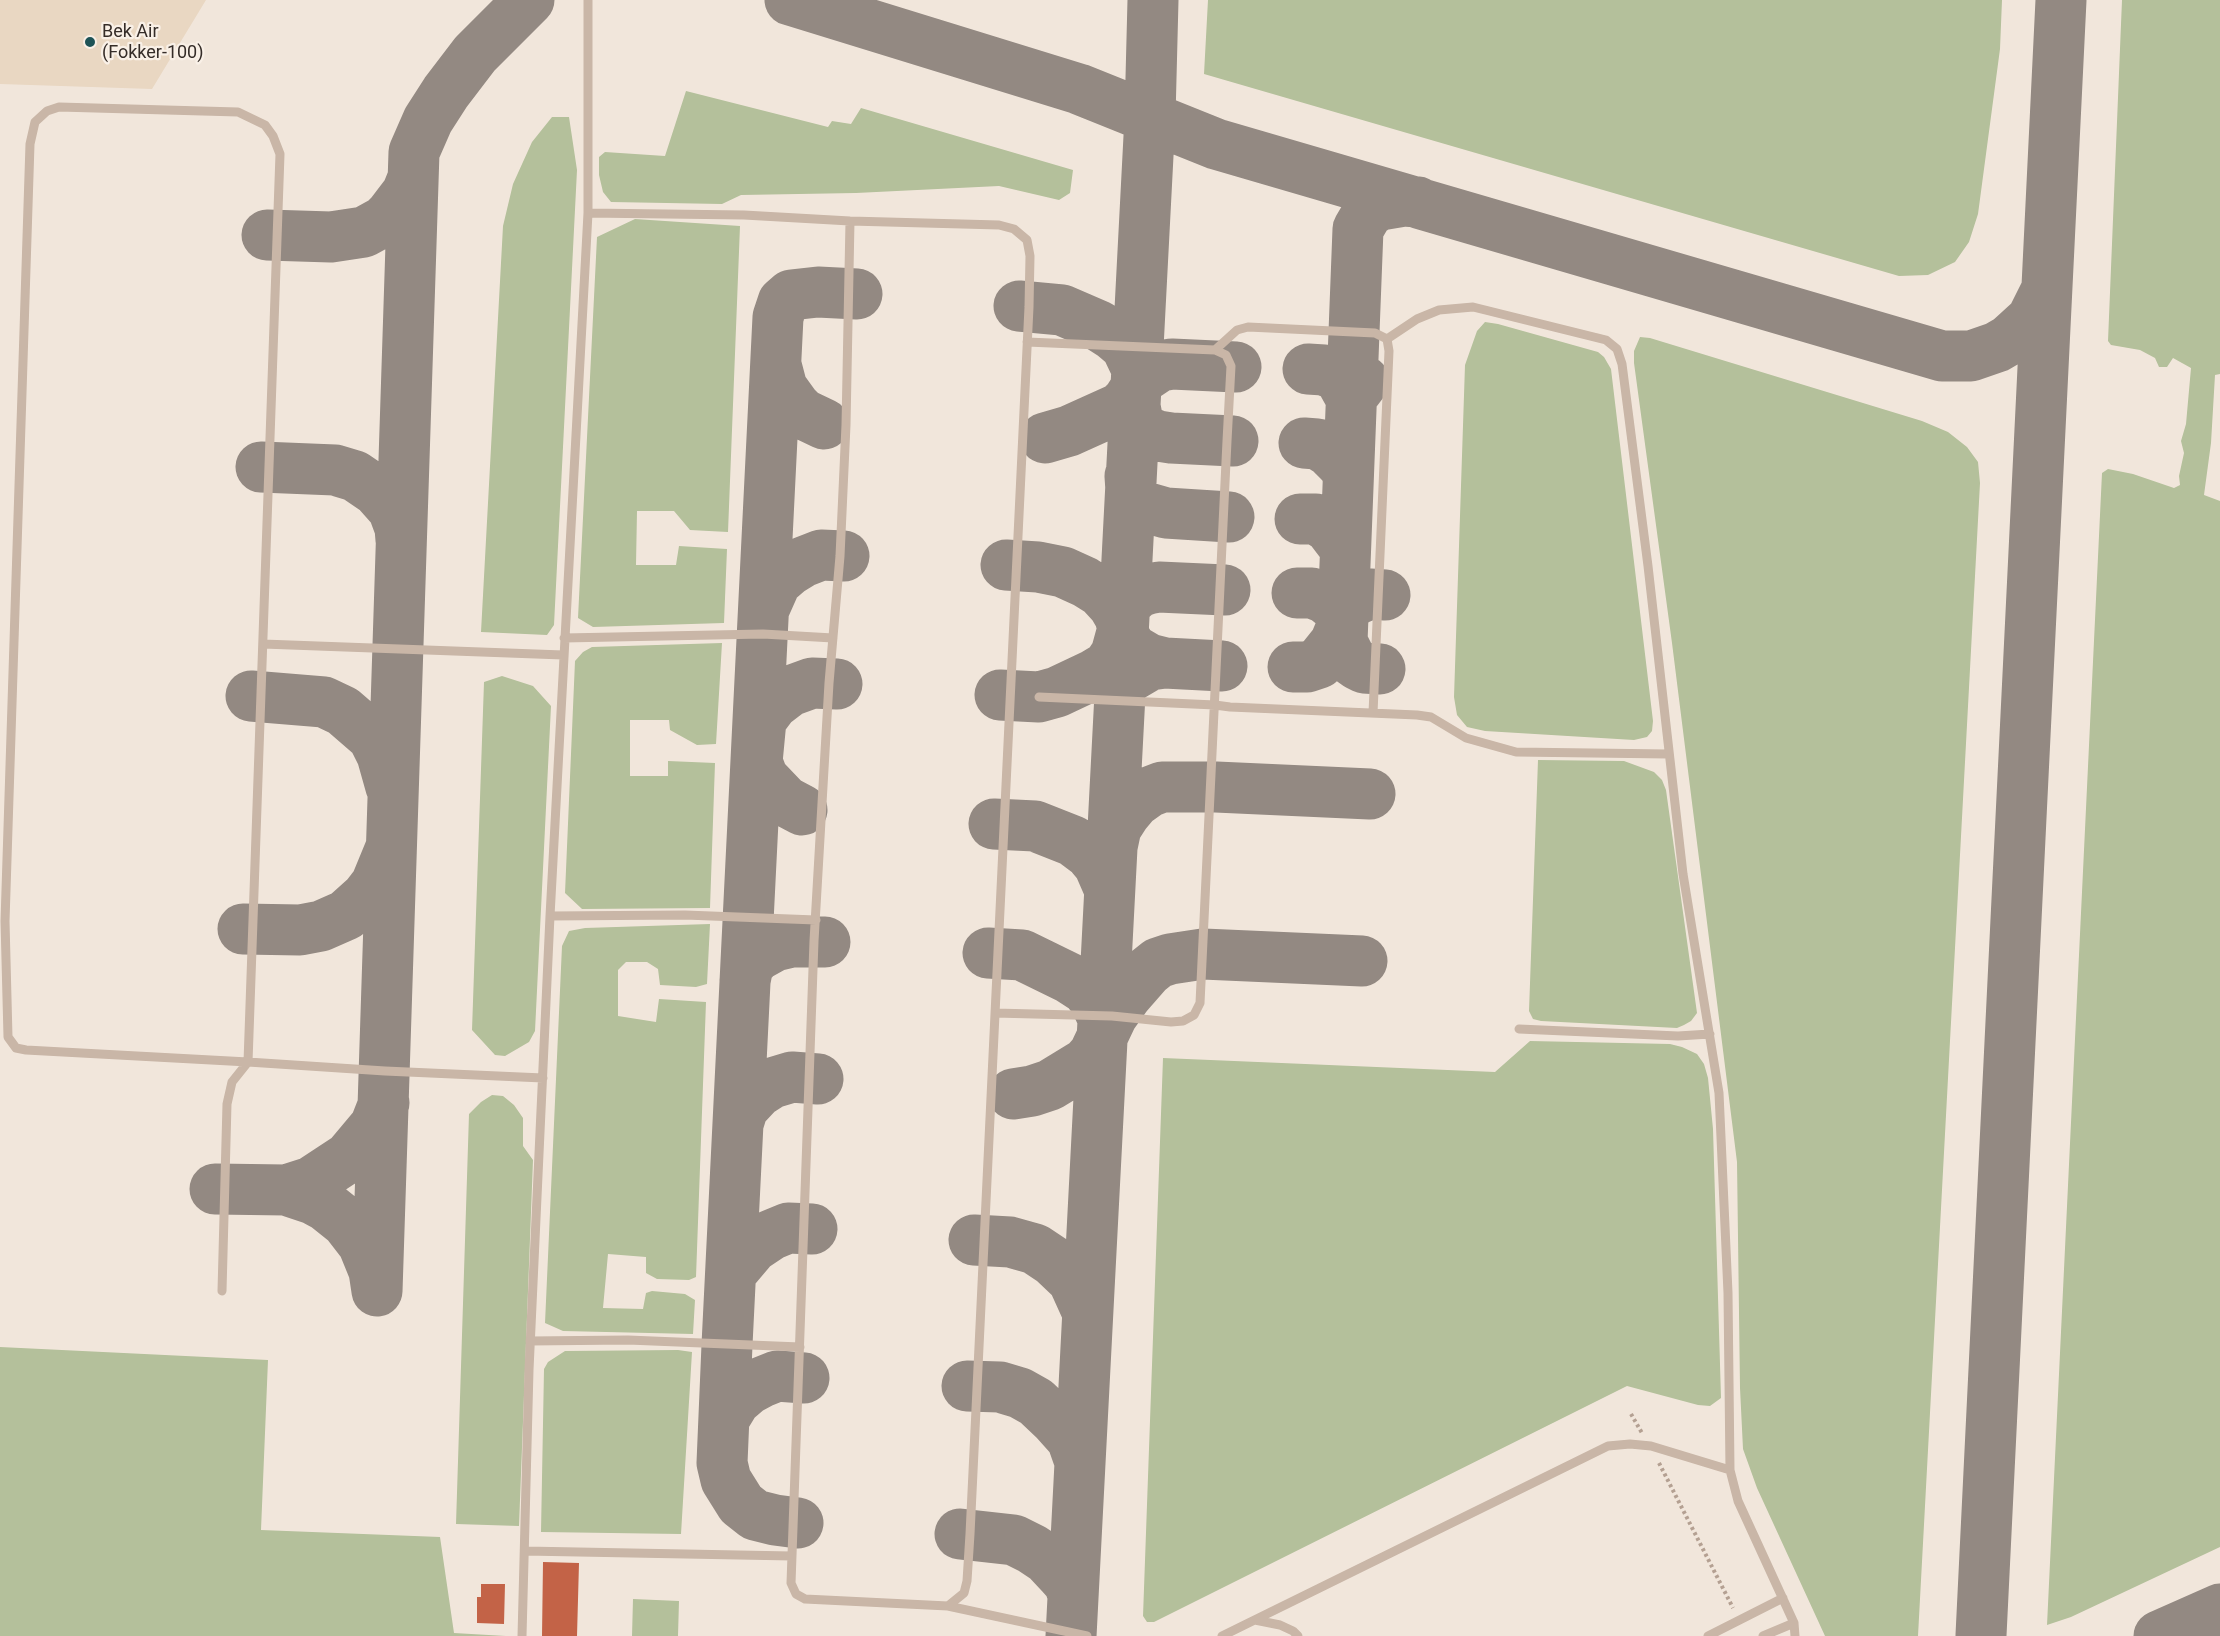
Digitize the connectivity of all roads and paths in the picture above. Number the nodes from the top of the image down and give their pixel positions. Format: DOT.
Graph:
graph roads {
  1 [pos="588,0"];
  2 [pos="588,213"];
  3 [pos="850,221"];
  4 [pos="1387,339"];
  5 [pos="1027,342"];
  6 [pos="1215,350"];
  7 [pos="564,638"];
  8 [pos="833,638"];
  9 [pos="263,644"];
  10 [pos="563,654"];
  11 [pos="1040,696"];
  12 [pos="1215,705"];
  13 [pos="1373,713"];
  14 [pos="1668,754"];
  15 [pos="550,916"];
  16 [pos="816,920"];
  17 [pos="3,921"];
  18 [pos="995,1013"];
  19 [pos="1519,1029"];
  20 [pos="1710,1034"];
  21 [pos="248,1062"];
  22 [pos="543,1078"];
  23 [pos="222,1291"];
  24 [pos="530,1341"];
  25 [pos="800,1347"];
  26 [pos="1631,1414"];
  27 [pos="1651,1446"];
  28 [pos="1730,1470"];
  29 [pos="525,1551"];
  30 [pos="792,1556"];
  31 [pos="1782,1598"];
  32 [pos="948,1606"];
  33 [pos="1256,1620"];
  34 [pos="1743,1620"];
  35 [pos="1794,1623"];
  36 [pos="522,1636"];
  37 [pos="1087,1636"];
  38 [pos="1222,1636"];
  39 [pos="1298,1636"];
  40 [pos="1708,1636"];
  41 [pos="1763,1636"];
  42 [pos="1795,1636"];
  1 -- 2 [label="lane"];
  2 -- 3 [label="lane"];
  2 -- 7 [label="lane"];
  3 -- 5 [label="lane"];
  3 -- 8 [label="lane"];
  4 -- 6 [label="lane"];
  4 -- 13 [label="lane"];
  4 -- 14 [label="lane"];
  5 -- 6 [label="lane"];
  5 -- 18 [label="lane"];
  6 -- 12 [label="lane"];
  7 -- 8 [label="lane"];
  7 -- 10 [label="lane"];
  8 -- 16 [label="lane"];
  9 -- 10 [label="lane"];
  9 -- 17 [label="lane"];
  9 -- 21 [label="lane"];
  10 -- 15 [label="lane"];
  11 -- 12 [label="lane"];
  12 -- 13 [label="lane"];
  12 -- 18 [label="lane"];
  13 -- 14 [label="lane"];
  14 -- 20 [label="lane"];
  15 -- 16 [label="lane"];
  15 -- 22 [label="lane"];
  16 -- 25 [label="lane"];
  17 -- 21 [label="lane"];
  18 -- 32 [label="lane"];
  19 -- 20 [label="lane"];
  20 -- 28 [label="lane"];
  21 -- 22 [label="lane"];
  21 -- 23 [label="lane"];
  22 -- 24 [label="lane"];
  24 -- 25 [label="lane"];
  24 -- 29 [label="lane"];
  25 -- 30 [label="lane"];
  26 -- 27 [label="path"];
  27 -- 28 [label="lane"];
  27 -- 33 [label="lane"];
  27 -- 34 [label="path"];
  28 -- 31 [label="lane"];
  29 -- 30 [label="lane"];
  29 -- 36 [label="lane"];
  30 -- 32 [label="lane"];
  31 -- 34 [label="lane"];
  31 -- 35 [label="lane"];
  32 -- 37 [label="lane"];
  33 -- 38 [label="lane"];
  33 -- 39 [label="lane"];
  34 -- 40 [label="lane"];
  35 -- 41 [label="lane"];
  35 -- 42 [label="lane"];
}
